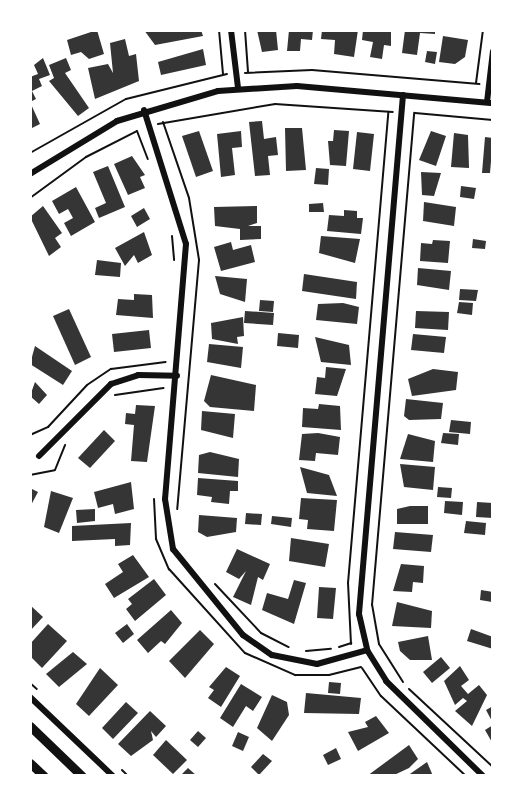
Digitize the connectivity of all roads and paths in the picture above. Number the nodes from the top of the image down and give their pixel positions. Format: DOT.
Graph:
graph roads {
  1 [pos="219,30"];
  2 [pos="231,30"];
  3 [pos="245,30"];
  4 [pos="483,30"];
  5 [pos="493,51"];
  6 [pos="238,88"];
  7 [pos="403,95"];
  8 [pos="490,103"];
  9 [pos="144,110"];
  10 [pos="493,120"];
  11 [pos="163,122"];
  12 [pos="158,124"];
  13 [pos="30,153"];
  14 [pos="149,162"];
  15 [pos="30,174"];
  16 [pos="30,198"];
  17 [pos="172,230"];
  18 [pos="175,268"];
  19 [pos="168,351"];
  20 [pos="166,362"];
  21 [pos="177,376"];
  22 [pos="163,399"];
  23 [pos="106,401"];
  24 [pos="70,439"];
  25 [pos="39,456"];
  26 [pos="30,475"];
  27 [pos="155,488"];
  28 [pos="177,518"];
  29 [pos="210,579"];
  30 [pos="293,649"];
  31 [pos="368,650"];
  32 [pos="303,651"];
  33 [pos="358,662"];
  34 [pos="361,667"];
  35 [pos="30,697"];
  36 [pos="30,726"];
  37 [pos="30,763"];
  38 [pos="493,767"];
  39 [pos="44,776"];
  40 [pos="82,776"];
  41 [pos="113,776"];
  42 [pos="466,776"];
  43 [pos="483,776"];
  1 -- 13 [label="path"];
  2 -- 6 [label="street"];
  3 -- 4 [label="path"];
  5 -- 8 [label="street"];
  6 -- 7 [label="street"];
  6 -- 9 [label="street"];
  7 -- 8 [label="street"];
  7 -- 31 [label="street"];
  9 -- 15 [label="street"];
  9 -- 21 [label="street"];
  10 -- 38 [label="path"];
  11 -- 12 [label="path"];
  11 -- 28 [label="path"];
  11 -- 32 [label="path"];
  14 -- 16 [label="path"];
  17 -- 18 [label="path"];
  19 -- 20 [label="path"];
  21 -- 25 [label="street"];
  21 -- 31 [label="street"];
  22 -- 23 [label="path"];
  24 -- 26 [label="path"];
  27 -- 34 [label="path"];
  29 -- 30 [label="path"];
  31 -- 43 [label="street"];
  33 -- 34 [label="path"];
  34 -- 42 [label="path"];
  35 -- 41 [label="street"];
  36 -- 40 [label="main road"];
  37 -- 39 [label="main road"];
}
